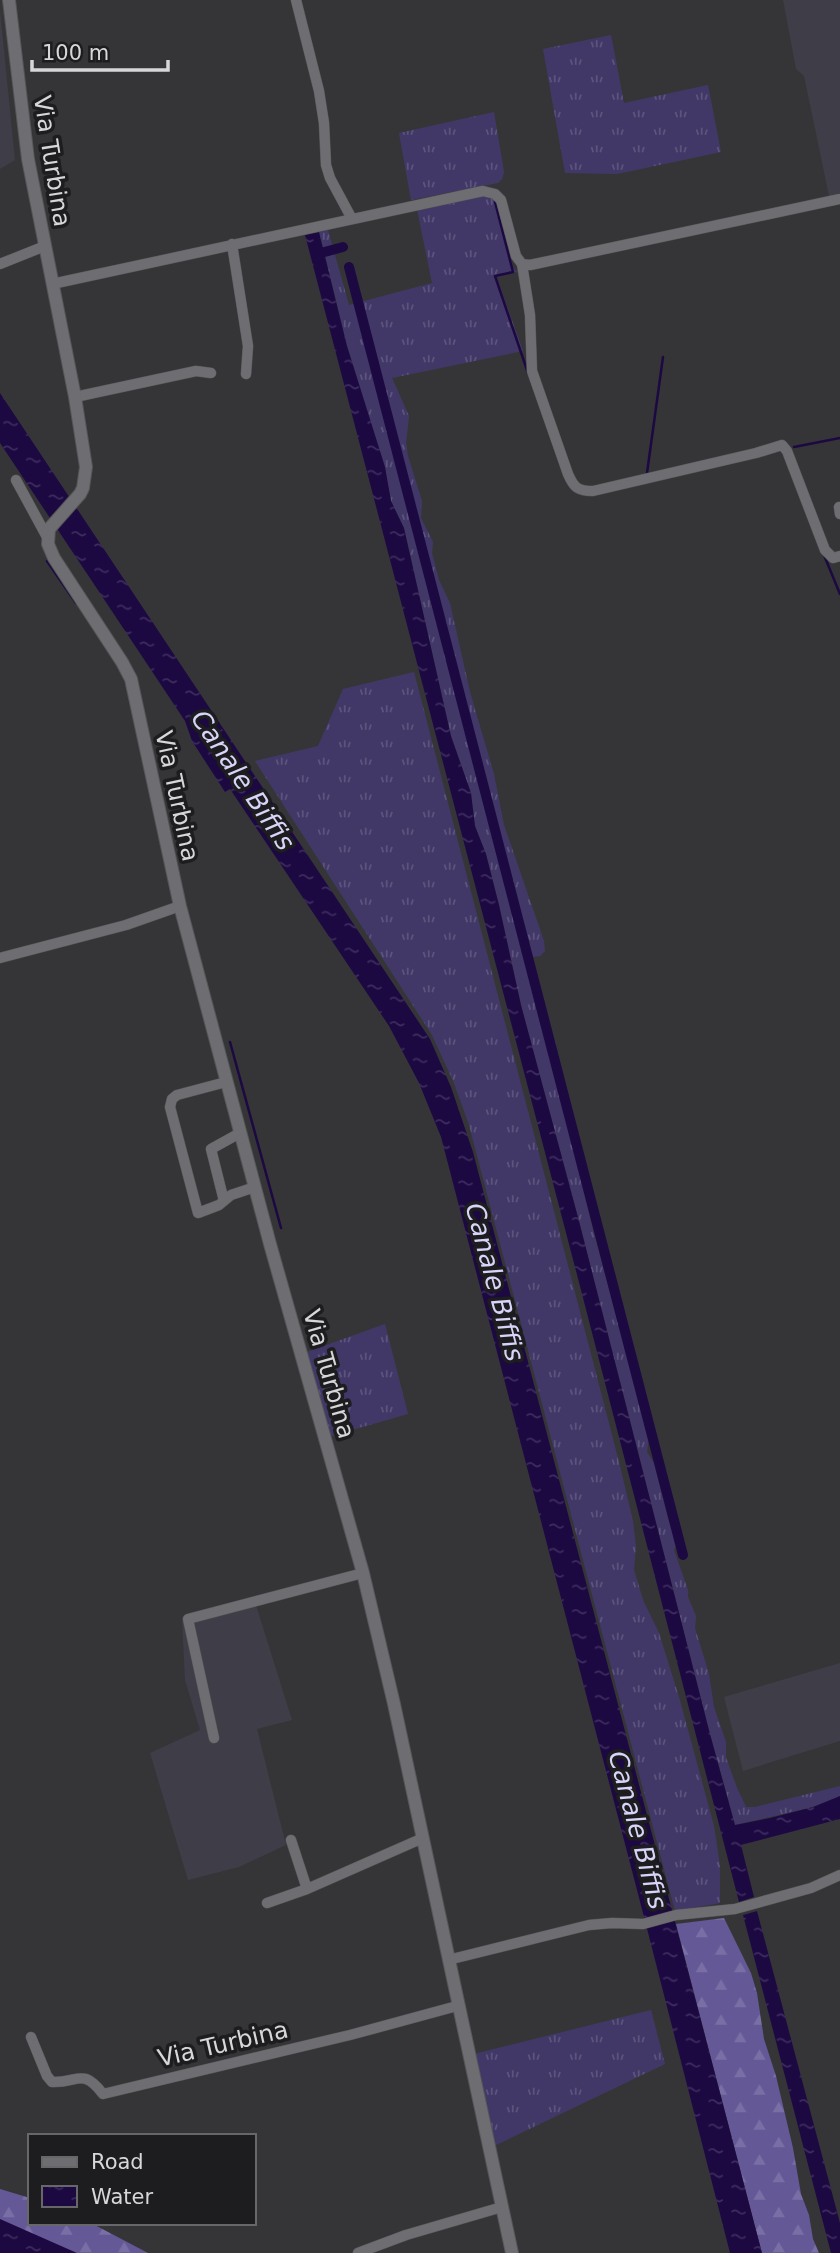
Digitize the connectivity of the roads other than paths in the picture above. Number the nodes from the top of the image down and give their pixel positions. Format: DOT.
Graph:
graph roads {
  1 [pos="9,0"];
  2 [pos="296,0"];
  3 [pos="840,199"];
  4 [pos="352,219"];
  5 [pos="232,244"];
  6 [pos="45,246"];
  7 [pos="0,264"];
  8 [pos="522,264"];
  9 [pos="52,284"];
  10 [pos="211,373"];
  11 [pos="246,374"];
  12 [pos="75,397"];
  13 [pos="16,480"];
  14 [pos="48,533"];
  15 [pos="840,556"];
  16 [pos="180,906"];
  17 [pos="0,958"];
  18 [pos="226,1082"];
  19 [pos="240,1133"];
  20 [pos="255,1187"];
  21 [pos="223,1201"];
  22 [pos="363,1573"];
  23 [pos="215,1738"];
  24 [pos="423,1838"];
  25 [pos="291,1840"];
  26 [pos="840,1875"];
  27 [pos="307,1889"];
  28 [pos="267,1903"];
  29 [pos="448,1960"];
  30 [pos="457,2006"];
  31 [pos="30,2038"];
  32 [pos="502,2207"];
  33 [pos="358,2253"];
  34 [pos="512,2253"];
  1 -- 6 [label="street, Via Turbina"];
  2 -- 4 [label="street"];
  3 -- 8 [label="street"];
  4 -- 5 [label="street"];
  4 -- 8 [label="street"];
  5 -- 9 [label="street"];
  5 -- 11 [label="street"];
  6 -- 7 [label="street, Via Turbina"];
  6 -- 9 [label="street, Via Turbina"];
  8 -- 15 [label="street"];
  9 -- 12 [label="street, Via Turbina"];
  10 -- 12 [label="street"];
  12 -- 14 [label="street, Via Turbina"];
  13 -- 14 [label="street, Via Turbina"];
  14 -- 16 [label="street, Via Turbina"];
  16 -- 17 [label="street"];
  16 -- 18 [label="street, Via Turbina"];
  18 -- 19 [label="street, Via Turbina"];
  18 -- 21 [label="street"];
  19 -- 20 [label="street, Via Turbina"];
  19 -- 21 [label="street"];
  20 -- 21 [label="street"];
  20 -- 22 [label="street, Via Turbina"];
  22 -- 23 [label="street"];
  22 -- 24 [label="street, Via Turbina"];
  24 -- 27 [label="street"];
  24 -- 29 [label="street, Via Turbina"];
  25 -- 27 [label="street"];
  26 -- 29 [label="street"];
  27 -- 28 [label="street"];
  29 -- 30 [label="street, Via Turbina"];
  30 -- 31 [label="street, Via Turbina"];
  30 -- 32 [label="street, Via Turbina"];
  32 -- 33 [label="street"];
  32 -- 34 [label="street, Via Turbina"];
}
